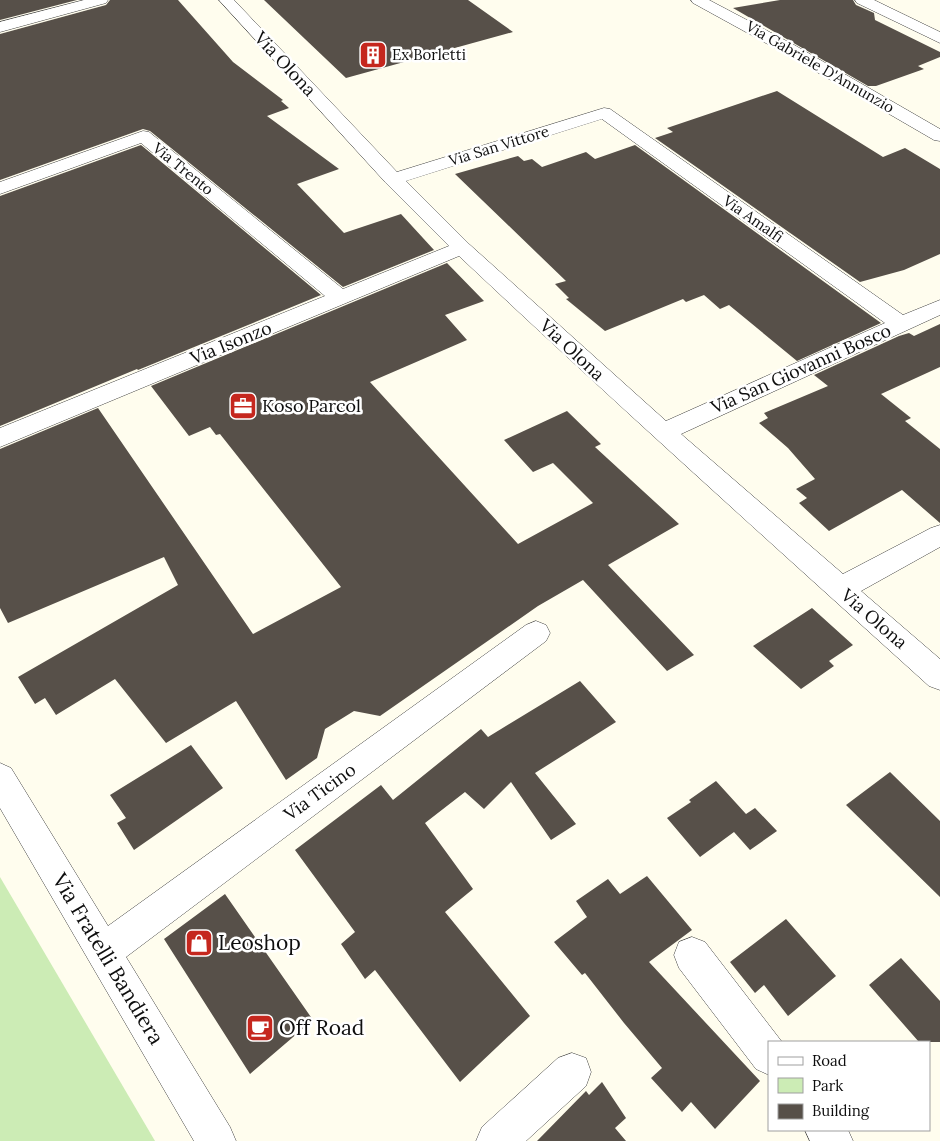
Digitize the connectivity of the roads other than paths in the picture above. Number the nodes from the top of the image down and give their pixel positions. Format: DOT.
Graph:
graph roads {
  1 [pos="101,0"];
  2 [pos="698,0"];
  3 [pos="862,0"];
  4 [pos="236,2"];
  5 [pos="0,27"];
  6 [pos="940,38"];
  7 [pos="604,113"];
  8 [pos="940,136"];
  9 [pos="393,179"];
  10 [pos="0,188"];
  11 [pos="462,248"];
  12 [pos="340,298"];
  13 [pos="940,306"];
  14 [pos="901,324"];
  15 [pos="663,432"];
  16 [pos="0,438"];
  17 [pos="940,535"];
  18 [pos="840,589"];
  19 [pos="536,633"];
  20 [pos="940,677"];
  21 [pos="0,778"];
  22 [pos="103,952"];
  23 [pos="692,955"];
  24 [pos="768,1055"];
  25 [pos="572,1072"];
  26 [pos="216,1141"];
  27 [pos="496,1141"];
  1 -- 5 [label="street"];
  2 -- 8 [label="street, Via Gabriele D'Annunzio"];
  3 -- 6 [label="street"];
  4 -- 9 [label="street, Via Olona"];
  7 -- 9 [label="street, Via San Vittore"];
  7 -- 14 [label="street, Via Amalfi"];
  9 -- 11 [label="street, Via Olona"];
  10 -- 12 [label="street, Via Trento"];
  11 -- 12 [label="street, Via Isonzo"];
  11 -- 15 [label="street, Via Olona"];
  12 -- 16 [label="street, Via Isonzo"];
  13 -- 14 [label="street, Via San Giovanni Bosco"];
  14 -- 15 [label="street, Via San Giovanni Bosco"];
  15 -- 18 [label="street, Via Olona"];
  17 -- 18 [label="street"];
  18 -- 20 [label="street, Via Olona"];
  19 -- 22 [label="street, Via Ticino"];
  21 -- 22 [label="street, Via Fratelli Bandiera"];
  22 -- 26 [label="street, Via Fratelli Bandiera"];
  23 -- 24 [label="street"];
  25 -- 27 [label="street"];
}
